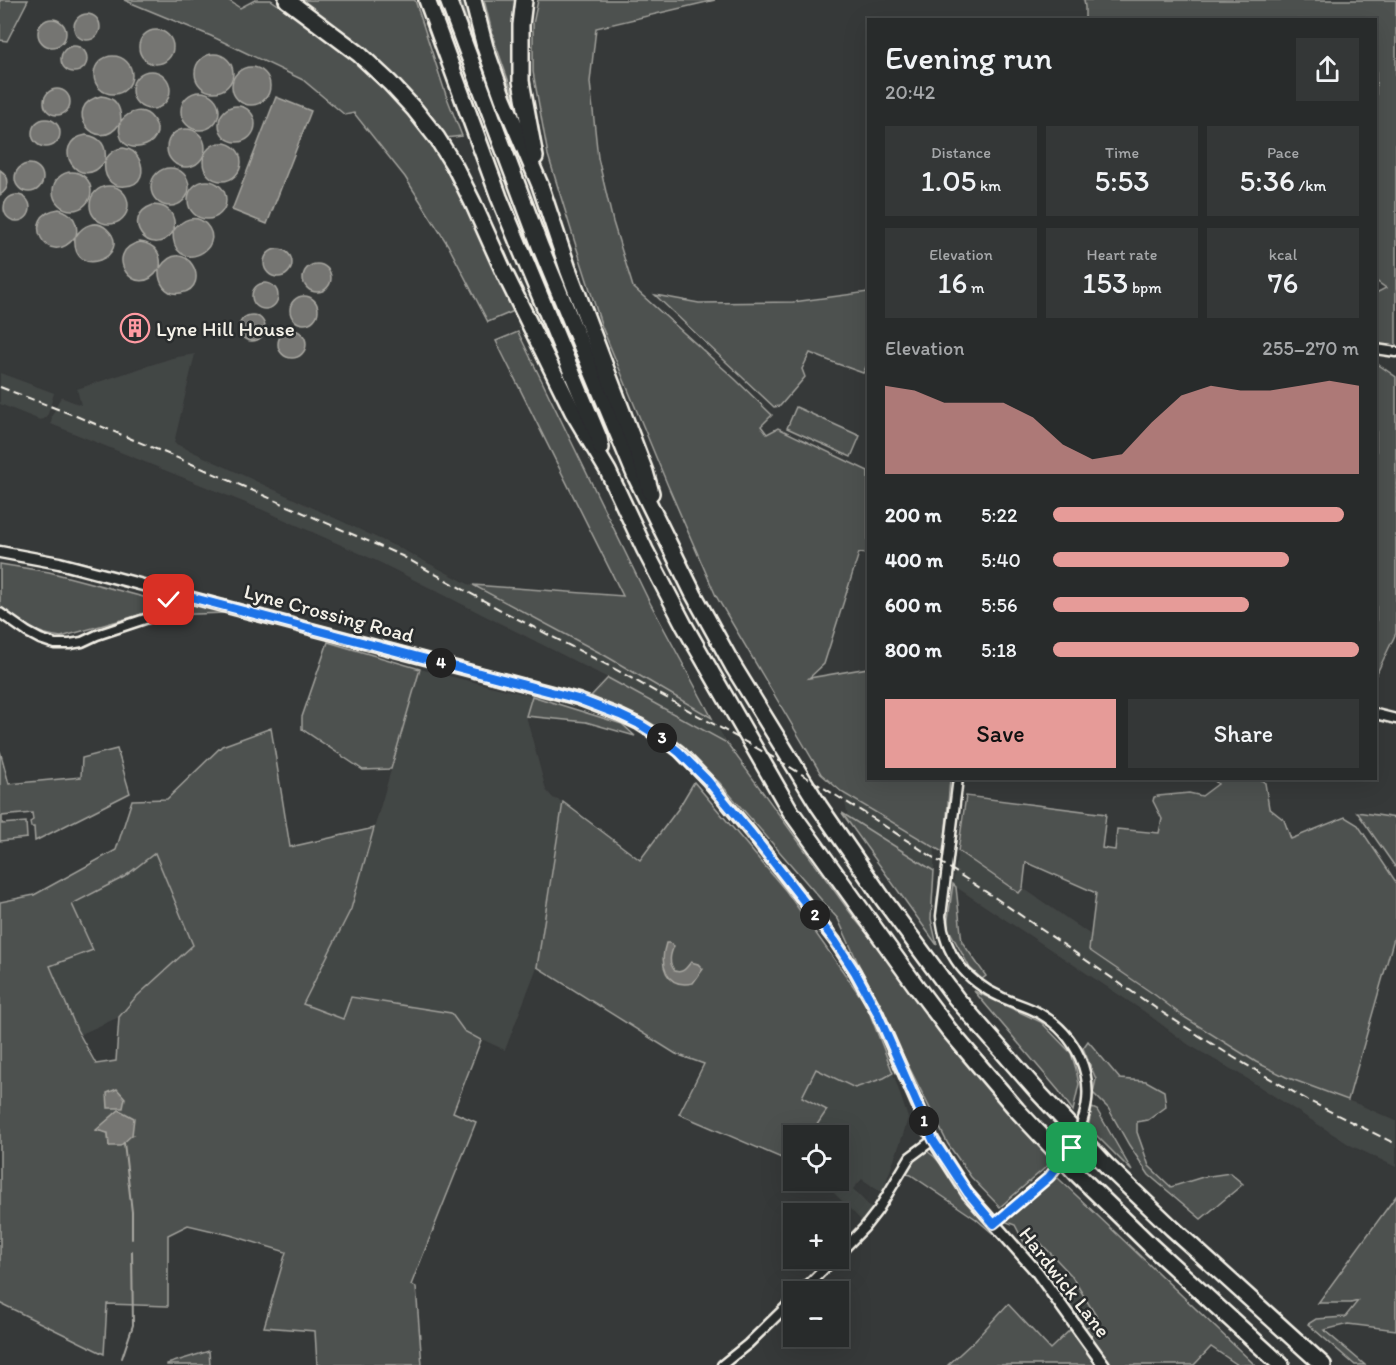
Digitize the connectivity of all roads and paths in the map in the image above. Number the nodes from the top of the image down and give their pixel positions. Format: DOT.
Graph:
graph roads {
  1 [pos="287,0"];
  2 [pos="427,0"];
  3 [pos="448,0"];
  4 [pos="473,0"];
  5 [pos="524,0"];
  6 [pos="540,185"];
  7 [pos="1377,349"];
  8 [pos="1396,352"];
  9 [pos="608,471"];
  10 [pos="659,522"];
  11 [pos="0,552"];
  12 [pos="171,592"];
  13 [pos="0,613"];
  14 [pos="1377,714"];
  15 [pos="1396,719"];
  16 [pos="958,780"];
  17 [pos="933,1140"];
  18 [pos="994,1224"];
  19 [pos="849,1244"];
  20 [pos="824,1269"];
  21 [pos="812,1281"];
  22 [pos="783,1310"];
  23 [pos="722,1365"];
  24 [pos="1104,1365"];
  25 [pos="1281,1365"];
  26 [pos="1323,1365"];
  1 -- 9 [label="highway"];
  2 -- 9 [label="highway"];
  3 -- 10 [label="highway"];
  4 -- 6 [label="highway"];
  5 -- 6 [label="highway"];
  6 -- 10 [label="highway"];
  7 -- 8 [label="street"];
  9 -- 25 [label="highway"];
  10 -- 26 [label="highway"];
  11 -- 12 [label="street, Lyne Crossing Road"];
  12 -- 13 [label="street"];
  12 -- 17 [label="street, Lyne Crossing Road"];
  14 -- 15 [label="street"];
  16 -- 18 [label="street, bridge"];
  17 -- 18 [label="street, Lyne Crossing Road"];
  17 -- 19 [label="street"];
  18 -- 24 [label="street, Hardwick Lane"];
  20 -- 21 [label="street"];
  22 -- 23 [label="street"];
}
